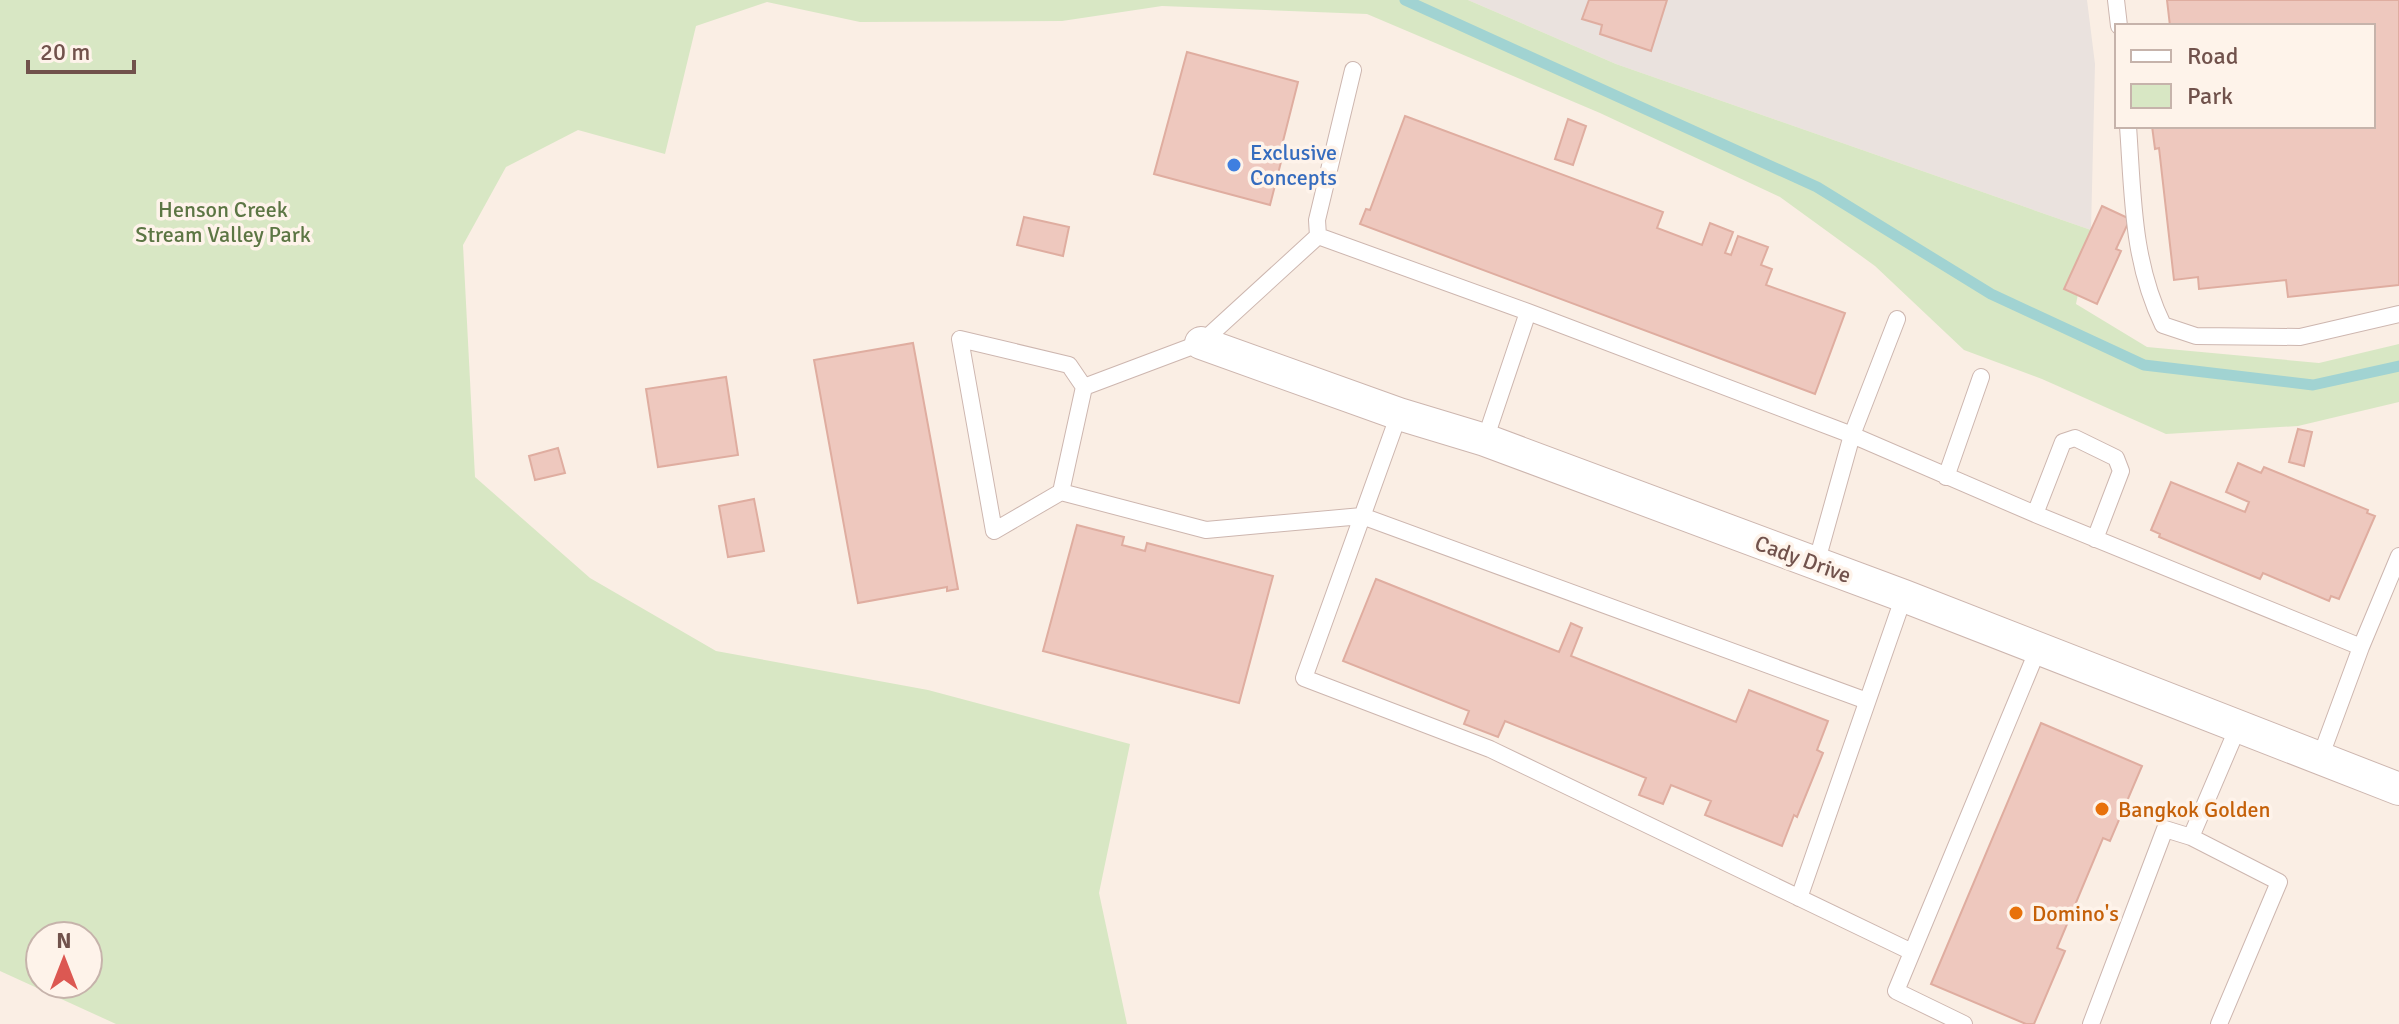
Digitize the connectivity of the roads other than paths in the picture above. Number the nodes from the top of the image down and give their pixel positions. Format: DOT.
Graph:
graph roads {
  1 [pos="2116,0"];
  2 [pos="2119,24"];
  3 [pos="1353,70"];
  4 [pos="2128,128"];
  5 [pos="1318,236"];
  6 [pos="1528,312"];
  7 [pos="2399,314"];
  8 [pos="1897,319"];
  9 [pos="1201,343"];
  10 [pos="1981,377"];
  11 [pos="1084,387"];
  12 [pos="1399,414"];
  13 [pos="1852,435"];
  14 [pos="1485,440"];
  15 [pos="1946,477"];
  16 [pos="1061,492"];
  17 [pos="2035,514"];
  18 [pos="1362,516"];
  19 [pos="2095,539"];
  20 [pos="2399,556"];
  21 [pos="1816,564"];
  22 [pos="1904,596"];
  23 [pos="2361,647"];
  24 [pos="2038,649"];
  25 [pos="1867,701"];
  26 [pos="2238,727"];
  27 [pos="2320,758"];
  28 [pos="2399,789"];
  29 [pos="2191,837"];
  30 [pos="1799,898"];
  31 [pos="1912,952"];
  32 [pos="1964,1024"];
  33 [pos="2091,1024"];
  34 [pos="2219,1024"];
  1 -- 2 [label="lane"];
  3 -- 5 [label="lane"];
  4 -- 7 [label="lane"];
  5 -- 6 [label="lane"];
  5 -- 9 [label="lane"];
  6 -- 13 [label="lane"];
  6 -- 14 [label="lane"];
  8 -- 13 [label="lane"];
  9 -- 11 [label="lane"];
  9 -- 12 [label="street, Cady Drive"];
  10 -- 15 [label="lane"];
  11 -- 16 [label="lane"];
  11 -- 16 [label="lane"];
  12 -- 14 [label="street, Cady Drive"];
  12 -- 18 [label="lane"];
  13 -- 15 [label="lane"];
  13 -- 21 [label="lane"];
  14 -- 21 [label="street, Cady Drive"];
  15 -- 17 [label="lane"];
  16 -- 18 [label="lane"];
  17 -- 19 [label="lane"];
  17 -- 19 [label="lane"];
  18 -- 25 [label="lane"];
  18 -- 30 [label="lane"];
  19 -- 23 [label="lane"];
  20 -- 23 [label="lane"];
  21 -- 22 [label="street, Cady Drive"];
  22 -- 24 [label="street, Cady Drive"];
  22 -- 25 [label="lane"];
  23 -- 27 [label="lane"];
  24 -- 26 [label="street, Cady Drive"];
  24 -- 31 [label="lane"];
  25 -- 30 [label="lane"];
  26 -- 27 [label="street, Cady Drive"];
  26 -- 29 [label="lane"];
  27 -- 28 [label="street, Cady Drive"];
  29 -- 33 [label="lane"];
  29 -- 34 [label="lane"];
  30 -- 31 [label="lane"];
  31 -- 32 [label="lane"];
}
